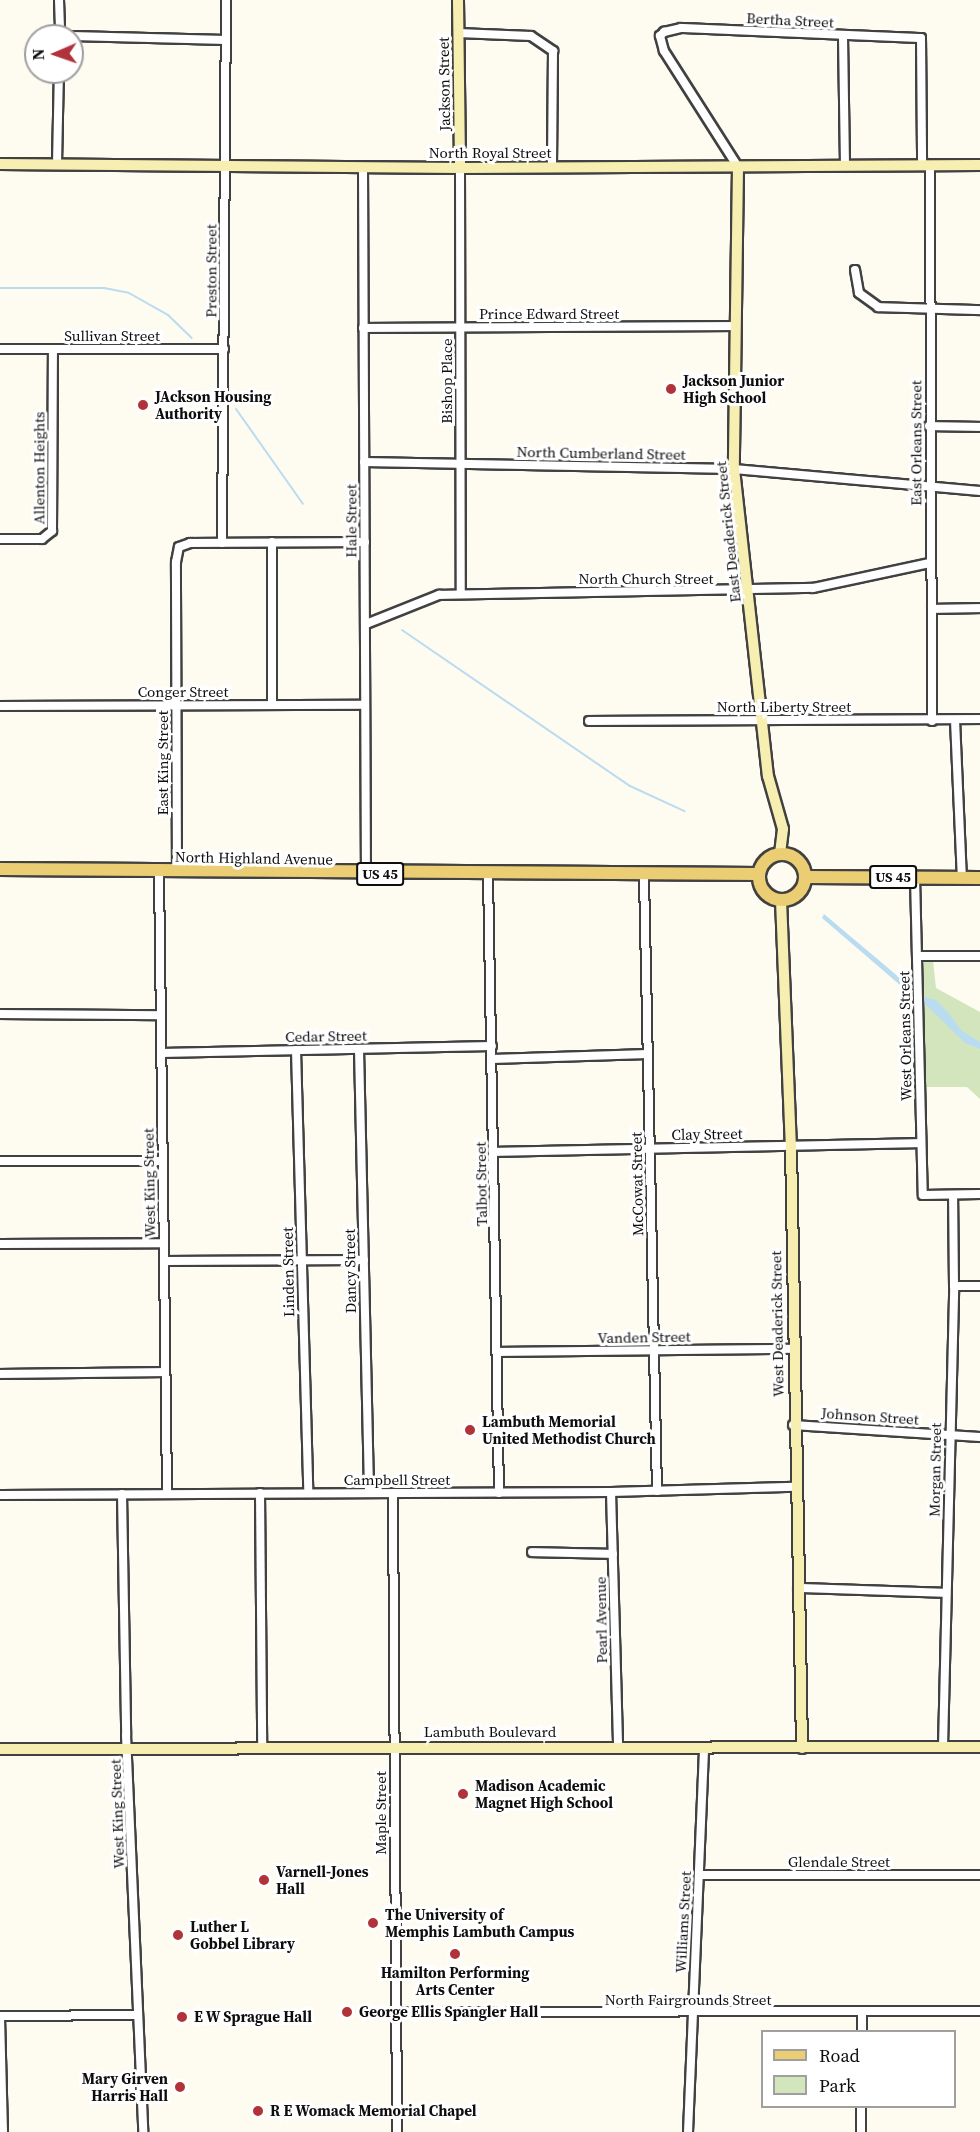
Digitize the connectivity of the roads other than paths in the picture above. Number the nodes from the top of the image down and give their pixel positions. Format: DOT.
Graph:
graph roads {
  1 [pos="59,0"];
  2 [pos="226,0"];
  3 [pos="458,0"];
  4 [pos="60,24"];
  5 [pos="458,33"];
  6 [pos="84,36"];
  7 [pos="843,37"];
  8 [pos="921,38"];
  9 [pos="226,40"];
  10 [pos="59,84"];
  11 [pos="0,164"];
  12 [pos="57,164"];
  13 [pos="845,165"];
  14 [pos="926,165"];
  15 [pos="980,165"];
  16 [pos="225,166"];
  17 [pos="552,167"];
  18 [pos="738,167"];
  19 [pos="363,168"];
  20 [pos="460,168"];
  21 [pos="855,270"];
  22 [pos="930,310"];
  23 [pos="980,310"];
  24 [pos="736,326"];
  25 [pos="363,328"];
  26 [pos="460,328"];
  27 [pos="0,349"];
  28 [pos="53,349"];
  29 [pos="224,349"];
  30 [pos="929,426"];
  31 [pos="980,427"];
  32 [pos="364,462"];
  33 [pos="461,463"];
  34 [pos="734,469"];
  35 [pos="930,488"];
  36 [pos="980,491"];
  37 [pos="0,539"];
  38 [pos="272,542"];
  39 [pos="365,542"];
  40 [pos="222,543"];
  41 [pos="930,563"];
  42 [pos="748,592"];
  43 [pos="461,594"];
  44 [pos="980,608"];
  45 [pos="932,609"];
  46 [pos="366,624"];
  47 [pos="272,705"];
  48 [pos="366,705"];
  49 [pos="0,706"];
  50 [pos="176,706"];
  51 [pos="980,719"];
  52 [pos="761,720"];
  53 [pos="955,720"];
  54 [pos="589,721"];
  55 [pos="932,722"];
  56 [pos="780,854"];
  57 [pos="0,869"];
  58 [pos="159,872"];
  59 [pos="177,872"];
  60 [pos="366,874"];
  61 [pos="759,874"];
  62 [pos="488,875"];
  63 [pos="644,876"];
  64 [pos="805,877"];
  65 [pos="915,878"];
  66 [pos="962,878"];
  67 [pos="980,878"];
  68 [pos="781,900"];
  69 [pos="917,956"];
  70 [pos="980,956"];
  71 [pos="0,1014"];
  72 [pos="161,1015"];
  73 [pos="492,1046"];
  74 [pos="359,1049"];
  75 [pos="296,1050"];
  76 [pos="161,1053"];
  77 [pos="648,1054"];
  78 [pos="492,1059"];
  79 [pos="921,1143"];
  80 [pos="791,1146"];
  81 [pos="650,1149"];
  82 [pos="494,1152"];
  83 [pos="0,1161"];
  84 [pos="163,1161"];
  85 [pos="980,1194"];
  86 [pos="953,1195"];
  87 [pos="164,1243"];
  88 [pos="0,1244"];
  89 [pos="363,1260"];
  90 [pos="301,1261"];
  91 [pos="164,1262"];
  92 [pos="954,1286"];
  93 [pos="980,1286"];
  94 [pos="792,1349"];
  95 [pos="654,1350"];
  96 [pos="497,1352"];
  97 [pos="165,1372"];
  98 [pos="0,1374"];
  99 [pos="794,1425"];
  100 [pos="949,1435"];
  101 [pos="980,1437"];
  102 [pos="795,1487"];
  103 [pos="657,1491"];
  104 [pos="611,1492"];
  105 [pos="308,1493"];
  106 [pos="369,1493"];
  107 [pos="393,1493"];
  108 [pos="499,1493"];
  109 [pos="122,1494"];
  110 [pos="167,1494"];
  111 [pos="260,1494"];
  112 [pos="0,1495"];
  113 [pos="531,1552"];
  114 [pos="613,1554"];
  115 [pos="798,1588"];
  116 [pos="946,1593"];
  117 [pos="262,1747"];
  118 [pos="618,1747"];
  119 [pos="943,1747"];
  120 [pos="980,1747"];
  121 [pos="128,1748"];
  122 [pos="394,1748"];
  123 [pos="0,1749"];
  124 [pos="802,1749"];
  125 [pos="704,1750"];
  126 [pos="699,1875"];
  127 [pos="980,1875"];
  128 [pos="980,2011"];
  129 [pos="395,2012"];
  130 [pos="862,2012"];
  131 [pos="692,2014"];
  132 [pos="137,2015"];
  133 [pos="0,2016"];
  134 [pos="862,2030"];
  135 [pos="861,2108"];
  136 [pos="3,2132"];
  137 [pos="142,2132"];
  138 [pos="397,2132"];
  139 [pos="688,2132"];
  140 [pos="861,2132"];
  1 -- 4 [label="street"];
  2 -- 9 [label="street, Preston Street"];
  3 -- 5 [label="street, Jackson Street"];
  5 -- 17 [label="street"];
  5 -- 20 [label="street, Jackson Street"];
  6 -- 9 [label="street"];
  7 -- 8 [label="street, Bertha Street"];
  7 -- 13 [label="street"];
  7 -- 18 [label="street, Bertha Street"];
  8 -- 14 [label="street, East Orleans Street"];
  9 -- 16 [label="street, Preston Street"];
  10 -- 12 [label="street"];
  11 -- 12 [label="street, North Royal Street"];
  12 -- 16 [label="street, North Royal Street"];
  13 -- 14 [label="street, North Royal Street"];
  13 -- 18 [label="street, North Royal Street"];
  14 -- 15 [label="street, North Royal Street"];
  14 -- 22 [label="street, East Orleans Street"];
  16 -- 19 [label="street, North Royal Street"];
  16 -- 29 [label="street, Preston Street"];
  17 -- 18 [label="street, North Royal Street"];
  17 -- 20 [label="street, North Royal Street"];
  18 -- 24 [label="street, East Deaderick Street"];
  19 -- 20 [label="street, North Royal Street"];
  19 -- 25 [label="street, Hale Street"];
  20 -- 26 [label="street, Bishop Place"];
  21 -- 22 [label="street"];
  22 -- 23 [label="street"];
  22 -- 30 [label="street, East Orleans Street"];
  24 -- 26 [label="street, Prince Edward Street"];
  24 -- 34 [label="street, East Deaderick Street"];
  25 -- 26 [label="street, Prince Edward Street"];
  25 -- 32 [label="street, Hale Street"];
  26 -- 33 [label="street, Bishop Place"];
  27 -- 28 [label="street, Sullivan Street"];
  28 -- 29 [label="street, Sullivan Street"];
  28 -- 37 [label="street, Allenton Heights"];
  29 -- 40 [label="street, Preston Street"];
  30 -- 31 [label="street"];
  30 -- 35 [label="street, East Orleans Street"];
  32 -- 33 [label="street, North Cumberland Street"];
  32 -- 39 [label="street, Hale Street"];
  33 -- 34 [label="street, North Cumberland Street"];
  33 -- 43 [label="street, Bishop Place"];
  34 -- 35 [label="street, North Cumberland Street"];
  34 -- 42 [label="street, East Deaderick Street"];
  35 -- 36 [label="street, North Cumberland Street"];
  35 -- 41 [label="street, East Orleans Street"];
  38 -- 39 [label="street"];
  38 -- 40 [label="street"];
  38 -- 47 [label="street"];
  39 -- 46 [label="street, Hale Street"];
  40 -- 50 [label="street, East King Street"];
  41 -- 42 [label="street, North Church Street"];
  41 -- 45 [label="street, East Orleans Street"];
  42 -- 43 [label="street, North Church Street"];
  42 -- 52 [label="street, East Deaderick Street"];
  43 -- 46 [label="street, North Church Street"];
  44 -- 45 [label="street"];
  45 -- 55 [label="street, East Orleans Street"];
  46 -- 48 [label="street, Hale Street"];
  47 -- 48 [label="street, Conger Street"];
  47 -- 50 [label="street, Conger Street"];
  48 -- 60 [label="street, Hale Street"];
  49 -- 50 [label="street, Conger Street"];
  50 -- 59 [label="street, East King Street"];
  51 -- 53 [label="street, North Liberty Street"];
  52 -- 54 [label="street, North Liberty Street"];
  52 -- 55 [label="street, North Liberty Street"];
  52 -- 56 [label="street, East Deaderick Street"];
  53 -- 55 [label="street, North Liberty Street"];
  53 -- 66 [label="street"];
  56 -- 61 [label="main road"];
  56 -- 64 [label="main road"];
  57 -- 58 [label="main road, North Highland Avenue / US 45"];
  58 -- 59 [label="main road, North Highland Avenue / US 45"];
  58 -- 72 [label="street, West King Street"];
  59 -- 60 [label="main road, North Highland Avenue / US 45"];
  60 -- 62 [label="main road, North Highland Avenue / US 45"];
  61 -- 63 [label="main road, North Highland Avenue / US 45"];
  61 -- 68 [label="main road"];
  62 -- 63 [label="main road, North Highland Avenue / US 45"];
  62 -- 73 [label="street, Talbot Street"];
  63 -- 77 [label="street, McCowat Street"];
  64 -- 65 [label="main road, US 45"];
  64 -- 68 [label="main road"];
  65 -- 66 [label="main road, US 45"];
  65 -- 69 [label="street, West Orleans Street"];
  66 -- 67 [label="main road, US 45"];
  68 -- 80 [label="street, West Deaderick Street"];
  69 -- 70 [label="street"];
  69 -- 79 [label="street, West Orleans Street"];
  71 -- 72 [label="street"];
  72 -- 76 [label="street, West King Street"];
  73 -- 74 [label="street, Cedar Street"];
  73 -- 78 [label="street, Talbot Street"];
  74 -- 75 [label="street, Cedar Street"];
  74 -- 89 [label="street, Dancy Street"];
  75 -- 76 [label="street, Cedar Street"];
  75 -- 90 [label="street, Linden Street"];
  76 -- 84 [label="street, West King Street"];
  77 -- 78 [label="street"];
  77 -- 81 [label="street, McCowat Street"];
  78 -- 82 [label="street, Talbot Street"];
  79 -- 80 [label="street, Clay Street"];
  79 -- 86 [label="street, West Orleans Street"];
  80 -- 81 [label="street, Clay Street"];
  80 -- 94 [label="street, West Deaderick Street"];
  81 -- 82 [label="street, Clay Street"];
  81 -- 95 [label="street, McCowat Street"];
  82 -- 96 [label="street, Talbot Street"];
  83 -- 84 [label="street"];
  84 -- 87 [label="street, West King Street"];
  85 -- 86 [label="street"];
  86 -- 92 [label="street, Morgan Street"];
  87 -- 88 [label="street"];
  87 -- 91 [label="street, West King Street"];
  89 -- 90 [label="street"];
  89 -- 106 [label="street, Dancy Street"];
  90 -- 91 [label="street"];
  90 -- 105 [label="street, Linden Street"];
  91 -- 97 [label="street, West King Street"];
  92 -- 93 [label="street"];
  92 -- 100 [label="street, Morgan Street"];
  94 -- 95 [label="street, Vanden Street"];
  94 -- 99 [label="street, West Deaderick Street"];
  95 -- 96 [label="street, Vanden Street"];
  95 -- 103 [label="street, McCowat Street"];
  96 -- 108 [label="street, Talbot Street"];
  97 -- 98 [label="street"];
  97 -- 110 [label="street, West King Street"];
  99 -- 100 [label="street, Johnson Street"];
  99 -- 102 [label="street, West Deaderick Street"];
  100 -- 101 [label="street, Johnson Street"];
  100 -- 116 [label="street, Morgan Street"];
  102 -- 103 [label="street, Campbell Street"];
  102 -- 115 [label="street, West Deaderick Street"];
  103 -- 104 [label="street, Campbell Street"];
  104 -- 108 [label="street, Campbell Street"];
  104 -- 114 [label="street, Pearl Avenue"];
  105 -- 106 [label="street, Campbell Street"];
  105 -- 111 [label="street, Campbell Street"];
  106 -- 107 [label="street, Campbell Street"];
  107 -- 108 [label="street, Campbell Street"];
  107 -- 122 [label="street, Maple Street"];
  109 -- 110 [label="street, Campbell Street"];
  109 -- 112 [label="street, Campbell Street"];
  109 -- 121 [label="street, West King Street"];
  110 -- 111 [label="street, Campbell Street"];
  111 -- 117 [label="street"];
  113 -- 114 [label="street"];
  114 -- 118 [label="street, Pearl Avenue"];
  115 -- 116 [label="street"];
  115 -- 124 [label="street, West Deaderick Street"];
  116 -- 119 [label="street, Morgan Street"];
  117 -- 121 [label="street, Lambuth Boulevard"];
  117 -- 122 [label="street, Lambuth Boulevard"];
  118 -- 122 [label="street, Lambuth Boulevard"];
  118 -- 125 [label="street, Lambuth Boulevard"];
  119 -- 120 [label="street, Lambuth Boulevard"];
  119 -- 124 [label="street, Lambuth Boulevard"];
  121 -- 123 [label="street, Lambuth Boulevard"];
  121 -- 132 [label="street, West King Street"];
  122 -- 129 [label="street, Maple Street"];
  124 -- 125 [label="street, Lambuth Boulevard"];
  125 -- 126 [label="street, Williams Street"];
  126 -- 127 [label="street, Glendale Street"];
  126 -- 131 [label="street, Williams Street"];
  128 -- 130 [label="street, North Fairgrounds Street"];
  129 -- 131 [label="street, North Fairgrounds Street"];
  129 -- 138 [label="street, Maple Street"];
  130 -- 131 [label="street, North Fairgrounds Street"];
  130 -- 134 [label="street"];
  131 -- 139 [label="street, Williams Street"];
  132 -- 133 [label="street"];
  132 -- 137 [label="street, West King Street"];
  133 -- 136 [label="street"];
  135 -- 140 [label="street"];
}
